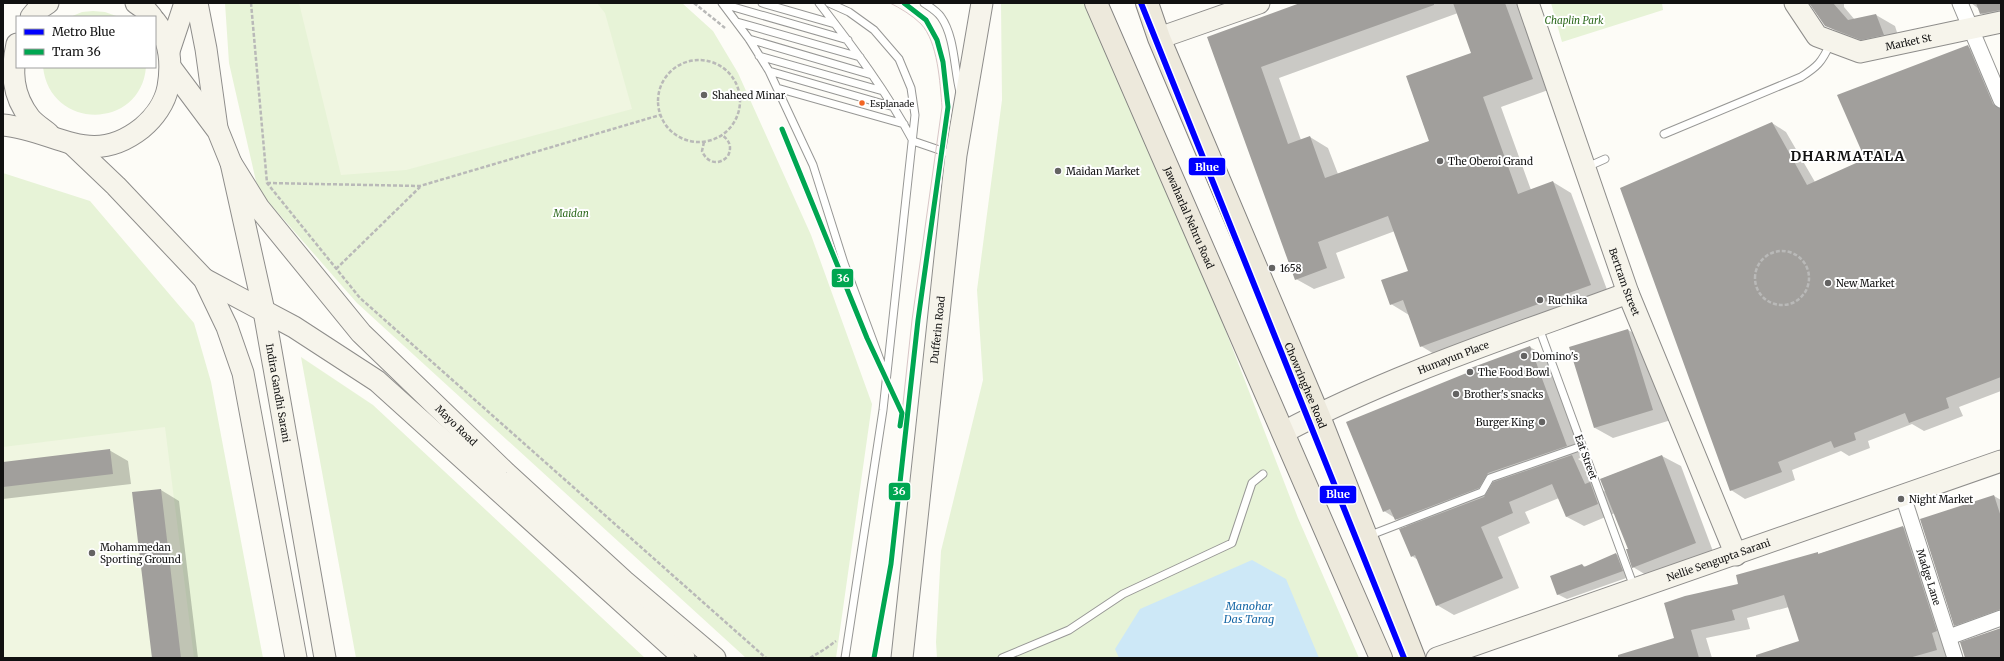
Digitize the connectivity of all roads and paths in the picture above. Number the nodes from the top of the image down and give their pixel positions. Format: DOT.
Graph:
graph roads {
  1 [pos="48,3"];
  2 [pos="136,3"];
  3 [pos="185,3"];
  4 [pos="196,3"];
  5 [pos="251,3"];
  6 [pos="762,3"];
  7 [pos="828,3"];
  8 [pos="924,3"];
  9 [pos="982,3"];
  10 [pos="1096,3"];
  11 [pos="1147,3"];
  12 [pos="1259,3"];
  13 [pos="1528,3"];
  14 [pos="1795,3"];
  15 [pos="1960,3"];
  16 [pos="723,4"];
  17 [pos="818,4"];
  18 [pos="33,16"];
  19 [pos="151,16"];
  20 [pos="156,22"];
  21 [pos="737,22"];
  22 [pos="2001,22"];
  23 [pos="835,24"];
  24 [pos="1971,28"];
  25 [pos="16,38"];
  26 [pos="1159,38"];
  27 [pos="1824,38"];
  28 [pos="749,39"];
  29 [pos="848,40"];
  30 [pos="3,45"];
  31 [pos="16,48"];
  32 [pos="759,56"];
  33 [pos="860,57"];
  34 [pos="170,59"];
  35 [pos="769,72"];
  36 [pos="872,75"];
  37 [pos="777,88"];
  38 [pos="883,91"];
  39 [pos="2001,100"];
  40 [pos="894,108"];
  41 [pos="964,110"];
  42 [pos="660,115"];
  43 [pos="904,124"];
  44 [pos="3,125"];
  45 [pos="218,131"];
  46 [pos="1664,134"];
  47 [pos="722,135"];
  48 [pos="53,137"];
  49 [pos="913,141"];
  50 [pos="704,142"];
  51 [pos="73,145"];
  52 [pos="956,155"];
  53 [pos="1605,159"];
  54 [pos="231,163"];
  55 [pos="1585,167"];
  56 [pos="267,183"];
  57 [pos="420,186"];
  58 [pos="336,269"];
  59 [pos="204,280"];
  60 [pos="1628,293"];
  61 [pos="1793,303"];
  62 [pos="264,311"];
  63 [pos="1539,326"];
  64 [pos="887,378"];
  65 [pos="1318,414"];
  66 [pos="1284,432"];
  67 [pos="1582,446"];
  68 [pos="2001,461"];
  69 [pos="1264,474"];
  70 [pos="1903,496"];
  71 [pos="1366,537"];
  72 [pos="1736,555"];
  73 [pos="1634,588"];
  74 [pos="2001,618"];
  75 [pos="849,629"];
  76 [pos="1948,637"];
  77 [pos="296,658"];
  78 [pos="326,658"];
  79 [pos="684,658"];
  80 [pos="715,658"];
  81 [pos="766,658"];
  82 [pos="810,658"];
  83 [pos="845,658"];
  84 [pos="902,658"];
  85 [pos="1002,658"];
  86 [pos="1381,658"];
  87 [pos="1414,658"];
  88 [pos="1437,658"];
  89 [pos="1955,658"];
  1 -- 18 [label="main road"];
  2 -- 19 [label="main road"];
  3 -- 34 [label="main road"];
  4 -- 45 [label="main road"];
  5 -- 56 [label="path"];
  6 -- 23 [label="lane"];
  7 -- 49 [label="lane"];
  8 -- 41 [label="lane"];
  9 -- 41 [label="main road, Dufferin Road"];
  10 -- 66 [label="main road, Jawaharlal Nehru Road"];
  11 -- 26 [label="main road, Chowringhee Road"];
  12 -- 26 [label="main road"];
  13 -- 55 [label="main road, Bertram Street"];
  14 -- 27 [label="main road"];
  15 -- 24 [label="street"];
  16 -- 21 [label="lane"];
  16 -- 29 [label="lane"];
  17 -- 23 [label="lane"];
  20 -- 34 [label="main road"];
  21 -- 28 [label="lane"];
  21 -- 33 [label="lane"];
  22 -- 24 [label="main road, Market St"];
  23 -- 29 [label="lane"];
  24 -- 27 [label="main road, Market St"];
  24 -- 39 [label="street"];
  25 -- 30 [label="main road"];
  26 -- 65 [label="main road, Chowringhee Road"];
  27 -- 46 [label="lane"];
  28 -- 32 [label="lane"];
  28 -- 36 [label="lane"];
  29 -- 33 [label="lane"];
  31 -- 48 [label="main road"];
  32 -- 35 [label="lane"];
  32 -- 38 [label="lane"];
  33 -- 36 [label="lane"];
  34 -- 45 [label="main road"];
  34 -- 51 [label="main road"];
  35 -- 37 [label="lane"];
  35 -- 40 [label="lane"];
  36 -- 38 [label="lane"];
  37 -- 43 [label="lane"];
  37 -- 64 [label="lane"];
  38 -- 40 [label="lane"];
  40 -- 43 [label="lane"];
  41 -- 52 [label="main road, Dufferin Road"];
  42 -- 47 [label="path"];
  42 -- 50 [label="path"];
  42 -- 57 [label="path"];
  43 -- 49 [label="lane"];
  44 -- 48 [label="main road"];
  45 -- 54 [label="main road, Indira Gandhi Sarani"];
  47 -- 50 [label="path"];
  47 -- 50 [label="path"];
  48 -- 51 [label="main road"];
  49 -- 52 [label="lane"];
  49 -- 64 [label="lane"];
  51 -- 59 [label="main road"];
  52 -- 84 [label="main road, Dufferin Road"];
  53 -- 55 [label="lane"];
  54 -- 62 [label="main road, Indira Gandhi Sarani"];
  54 -- 80 [label="main road, Mayo Road"];
  55 -- 60 [label="main road, Bertram Street"];
  56 -- 57 [label="path"];
  56 -- 58 [label="path"];
  57 -- 58 [label="path"];
  58 -- 81 [label="path"];
  59 -- 62 [label="main road, Mayo Road"];
  59 -- 77 [label="main road"];
  60 -- 63 [label="main road, Humayun Place"];
  60 -- 72 [label="main road, Bertram Street"];
  61 -- 61 [label="path"];
  62 -- 78 [label="main road, Indira Gandhi Sarani"];
  62 -- 79 [label="main road, Mayo Road"];
  63 -- 65 [label="main road, Humayun Place"];
  63 -- 67 [label="lane, Eat Street"];
  64 -- 75 [label="lane"];
  65 -- 66 [label="main road, Humayun Place"];
  65 -- 71 [label="main road, Chowringhee Road"];
  66 -- 86 [label="main road"];
  67 -- 71 [label="lane"];
  67 -- 73 [label="lane, Eat Street"];
  68 -- 70 [label="main road, Nellie Sengupta Sarani"];
  69 -- 85 [label="lane"];
  70 -- 72 [label="main road, Nellie Sengupta Sarani"];
  70 -- 76 [label="street, Madge Lane"];
  71 -- 87 [label="main road, Chowringhee Road"];
  72 -- 73 [label="main road, Nellie Sengupta Sarani"];
  73 -- 88 [label="main road, Nellie Sengupta Sarani"];
  74 -- 76 [label="street"];
  75 -- 82 [label="path"];
  75 -- 83 [label="lane"];
  76 -- 89 [label="street, Madge Lane"];
}
